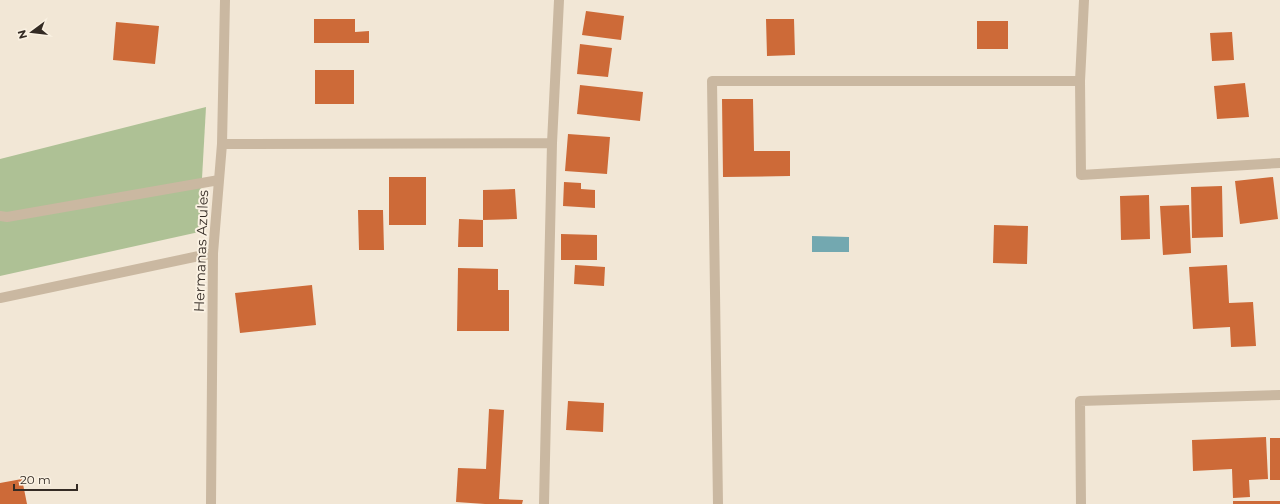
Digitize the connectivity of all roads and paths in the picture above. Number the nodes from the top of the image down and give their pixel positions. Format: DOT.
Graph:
graph roads {
  1 [pos="225,0"];
  2 [pos="559,0"];
  3 [pos="1084,0"];
  4 [pos="1080,81"];
  5 [pos="552,143"];
  6 [pos="222,144"];
  7 [pos="1280,163"];
  8 [pos="218,180"];
  9 [pos="0,216"];
  10 [pos="213,253"];
  11 [pos="0,298"];
  12 [pos="1280,396"];
  13 [pos="211,504"];
  14 [pos="544,504"];
  15 [pos="718,504"];
  16 [pos="1081,504"];
  1 -- 6 [label="street, Hermanas Azules"];
  2 -- 5 [label="street"];
  3 -- 4 [label="street"];
  4 -- 7 [label="street"];
  4 -- 15 [label="street"];
  5 -- 6 [label="street"];
  5 -- 14 [label="street"];
  6 -- 8 [label="street, Hermanas Azules"];
  8 -- 9 [label="street"];
  8 -- 10 [label="street, Hermanas Azules"];
  10 -- 11 [label="street"];
  10 -- 13 [label="street, Hermanas Azules"];
  12 -- 16 [label="street"];
}
